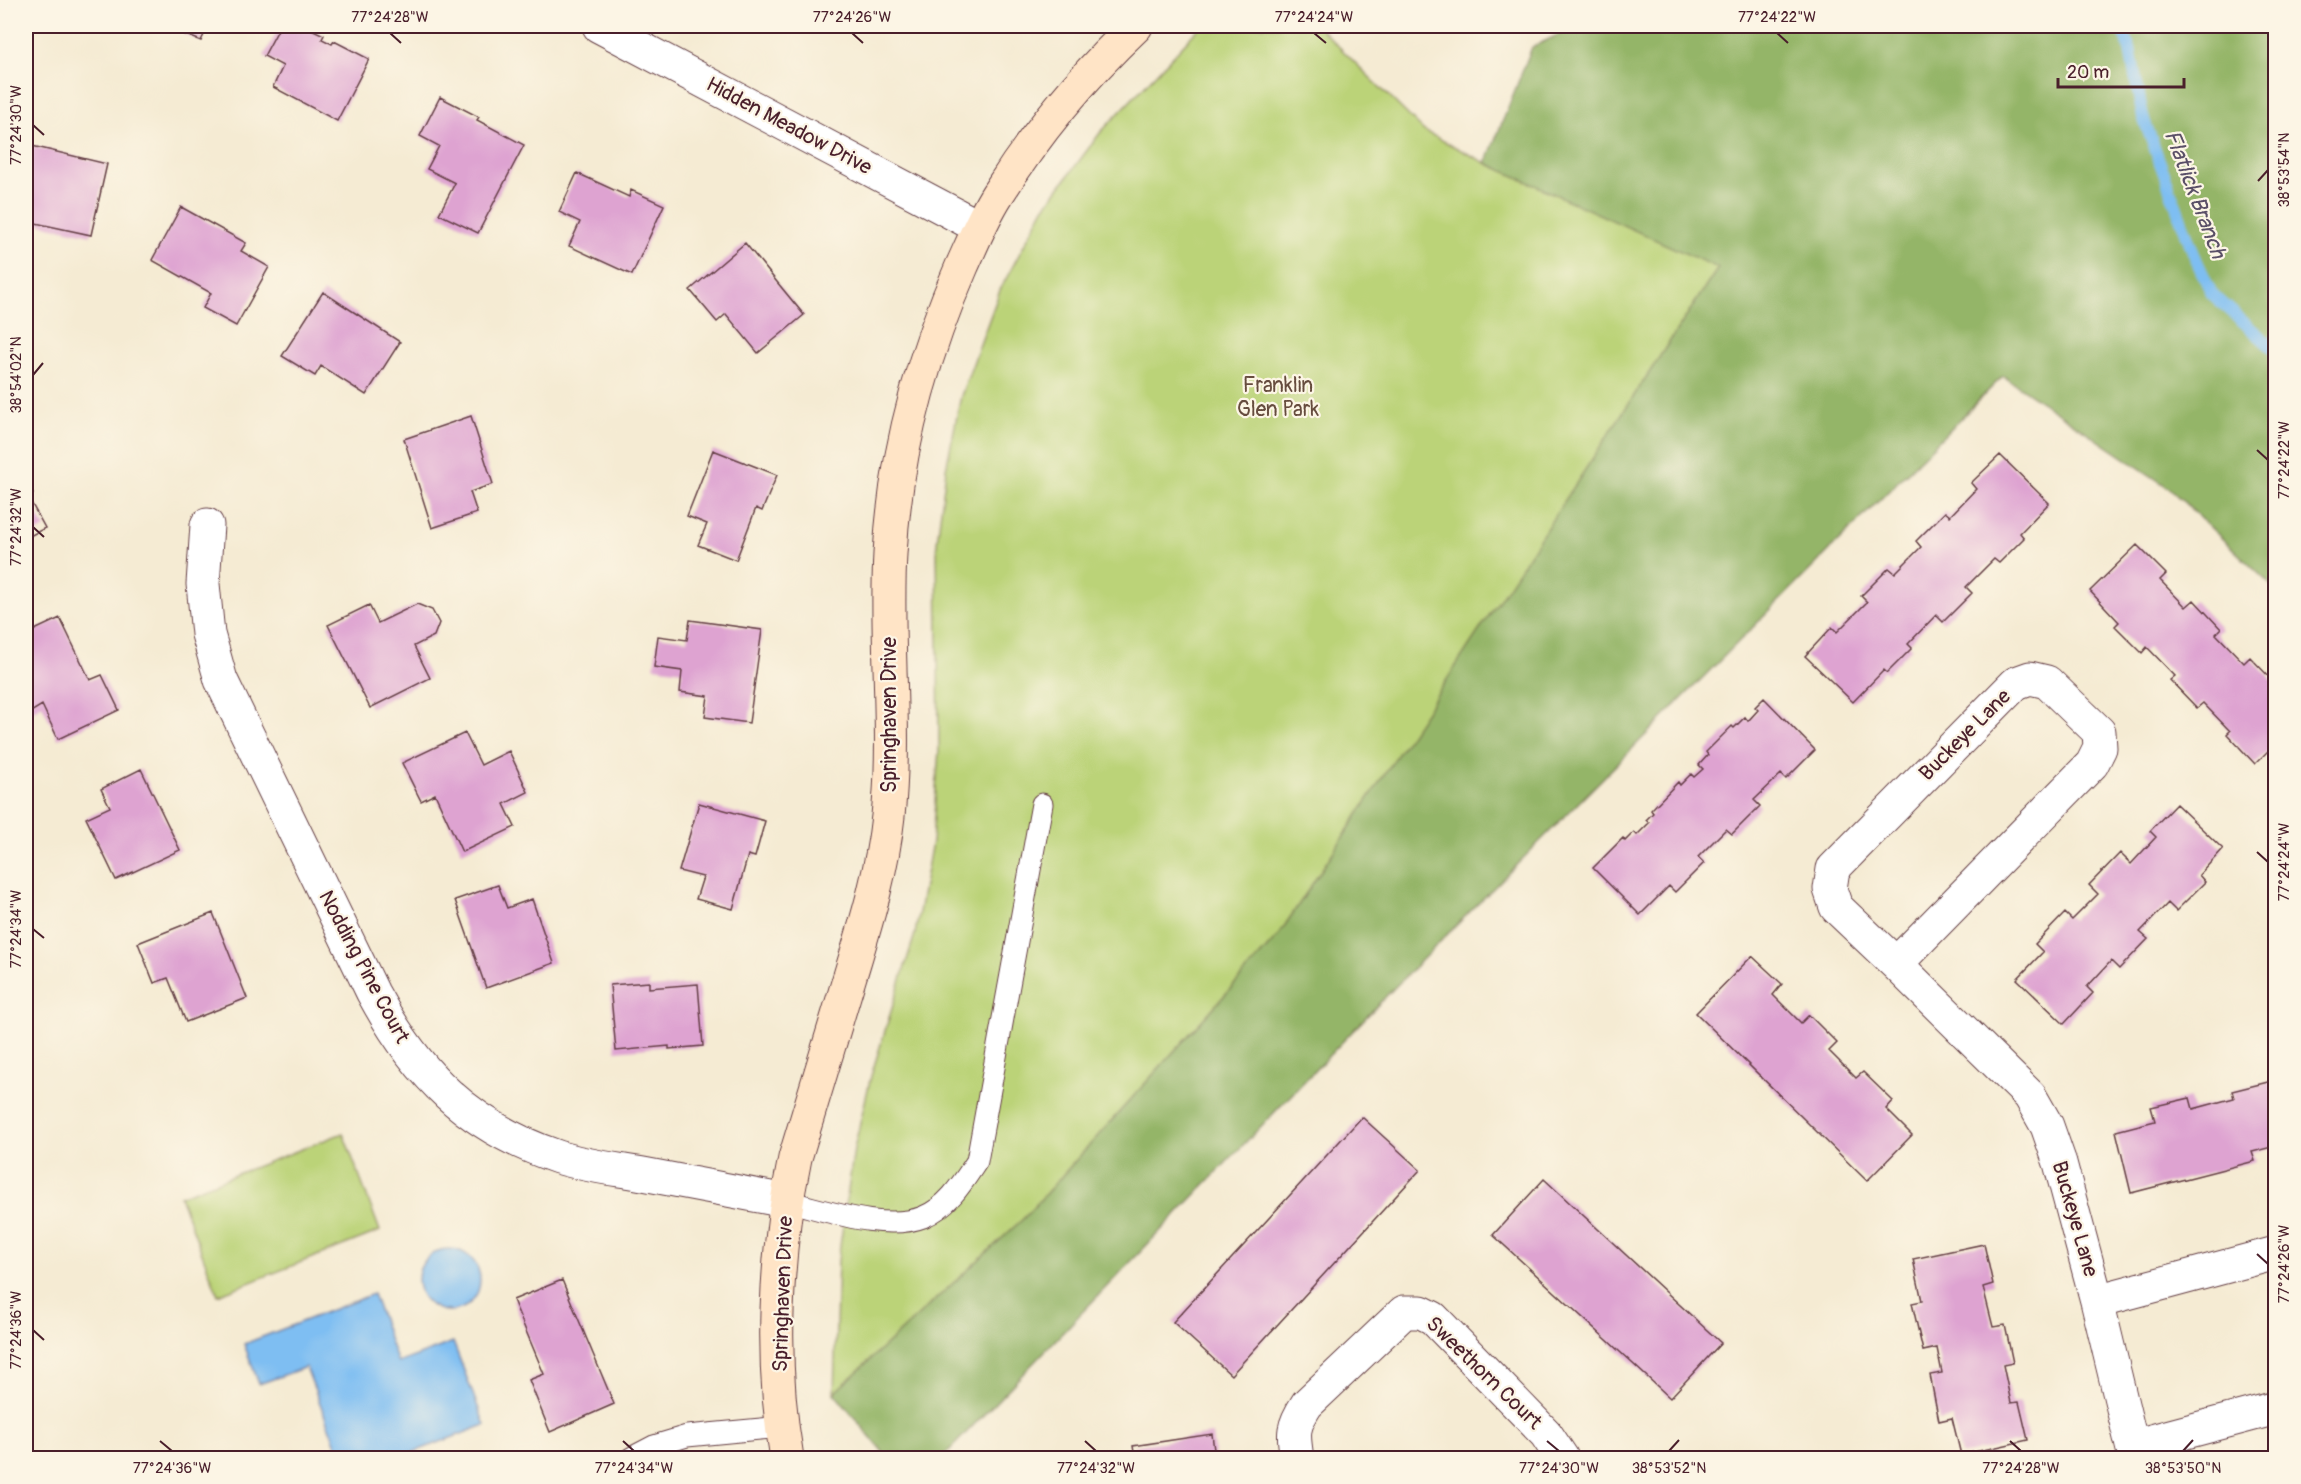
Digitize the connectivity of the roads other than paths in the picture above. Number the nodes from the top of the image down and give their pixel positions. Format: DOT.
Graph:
graph roads {
  1 [pos="598,26"];
  2 [pos="1136,26"];
  3 [pos="979,227"];
  4 [pos="207,525"];
  5 [pos="1042,804"];
  6 [pos="1896,964"];
  7 [pos="786,1201"];
  8 [pos="2276,1253"];
  9 [pos="2097,1301"];
  10 [pos="2276,1408"];
  11 [pos="785,1443"];
  12 [pos="2134,1452"];
  13 [pos="631,1458"];
  14 [pos="1297,1458"];
  15 [pos="1562,1458"];
  1 -- 3 [label="street, Hidden Meadow Drive"];
  2 -- 3 [label="street, Springhaven Drive"];
  3 -- 7 [label="street, Springhaven Drive"];
  4 -- 7 [label="street, Nodding Pine Court"];
  5 -- 7 [label="lane"];
  6 -- 6 [label="street, Buckeye Lane"];
  6 -- 9 [label="street, Buckeye Lane"];
  7 -- 11 [label="street, Springhaven Drive"];
  8 -- 9 [label="street"];
  9 -- 12 [label="street, Buckeye Lane"];
  10 -- 12 [label="street"];
  11 -- 13 [label="lane"];
  14 -- 15 [label="street, Sweethorn Court"];
}
